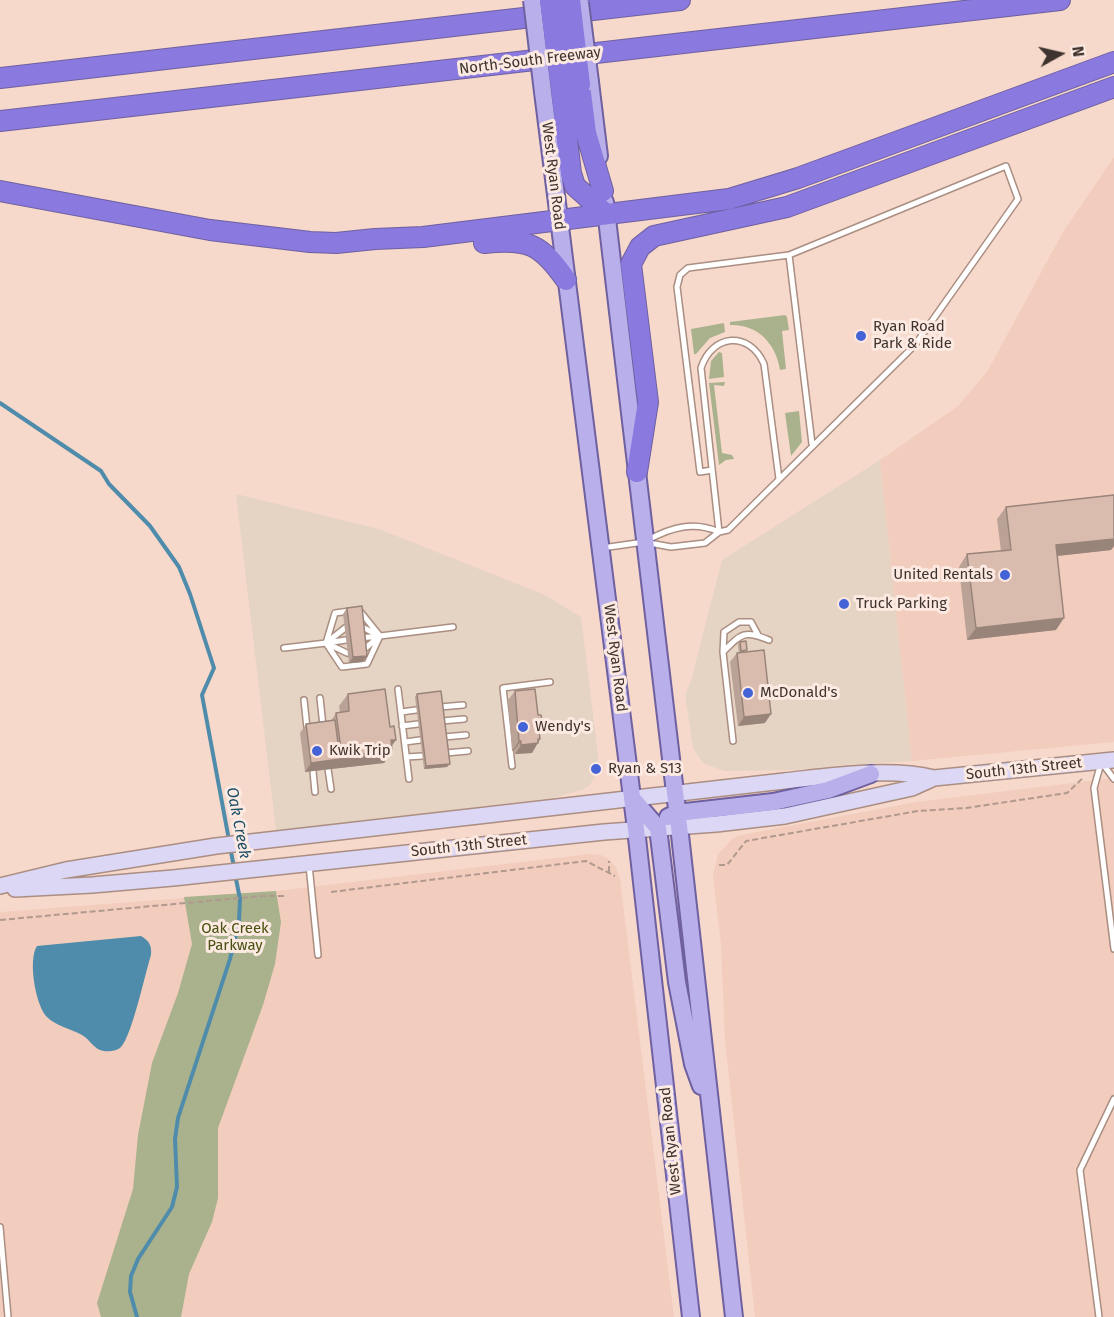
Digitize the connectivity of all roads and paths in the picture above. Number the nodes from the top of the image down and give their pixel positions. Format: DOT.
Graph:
graph roads {
  1 [pos="532,0"];
  2 [pos="550,0"];
  3 [pos="570,0"];
  4 [pos="580,0"];
  5 [pos="680,0"];
  6 [pos="1060,0"];
  7 [pos="1114,62"];
  8 [pos="0,78"];
  9 [pos="568,87"];
  10 [pos="1114,87"];
  11 [pos="0,121"];
  12 [pos="0,191"];
  13 [pos="603,191"];
  14 [pos="606,214"];
  15 [pos="559,221"];
  16 [pos="336,243"];
  17 [pos="789,255"];
  18 [pos="567,280"];
  19 [pos="812,444"];
  20 [pos="712,470"];
  21 [pos="637,472"];
  22 [pos="779,479"];
  23 [pos="719,532"];
  24 [pos="644,542"];
  25 [pos="600,548"];
  26 [pos="359,626"];
  27 [pos="453,627"];
  28 [pos="345,628"];
  29 [pos="380,636"];
  30 [pos="759,636"];
  31 [pos="360,638"];
  32 [pos="346,640"];
  33 [pos="769,640"];
  34 [pos="326,643"];
  35 [pos="284,648"];
  36 [pos="362,651"];
  37 [pos="348,652"];
  38 [pos="723,652"];
  39 [pos="550,682"];
  40 [pos="398,689"];
  41 [pos="320,698"];
  42 [pos="304,700"];
  43 [pos="463,705"];
  44 [pos="440,707"];
  45 [pos="416,710"];
  46 [pos="401,712"];
  47 [pos="464,719"];
  48 [pos="442,722"];
  49 [pos="418,724"];
  50 [pos="402,726"];
  51 [pos="324,730"];
  52 [pos="308,732"];
  53 [pos="466,735"];
  54 [pos="444,737"];
  55 [pos="420,740"];
  56 [pos="733,741"];
  57 [pos="405,742"];
  58 [pos="468,751"];
  59 [pos="446,753"];
  60 [pos="422,756"];
  61 [pos="406,758"];
  62 [pos="1108,761"];
  63 [pos="512,766"];
  64 [pos="328,769"];
  65 [pos="312,771"];
  66 [pos="871,774"];
  67 [pos="934,778"];
  68 [pos="409,779"];
  69 [pos="1114,779"];
  70 [pos="331,789"];
  71 [pos="315,792"];
  72 [pos="675,794"];
  73 [pos="632,798"];
  74 [pos="678,820"];
  75 [pos="656,824"];
  76 [pos="636,829"];
  77 [pos="609,861"];
  78 [pos="309,863"];
  79 [pos="719,866"];
  80 [pos="609,872"];
  81 [pos="615,876"];
  82 [pos="0,887"];
  83 [pos="331,892"];
  84 [pos="287,896"];
  85 [pos="0,920"];
  86 [pos="1114,949"];
  87 [pos="318,955"];
  88 [pos="1114,1099"];
  89 [pos="710,1110"];
  90 [pos="0,1227"];
  91 [pos="1,1235"];
  92 [pos="8,1317"];
  93 [pos="691,1317"];
  94 [pos="734,1317"];
  95 [pos="1099,1317"];
  1 -- 9 [label="main road, West Ryan Road, bridge"];
  2 -- 9 [label="highway, bridge"];
  3 -- 9 [label="highway, bridge"];
  4 -- 9 [label="main road, West Ryan Road, bridge"];
  5 -- 8 [label="highway"];
  6 -- 11 [label="highway, North-South Freeway"];
  7 -- 14 [label="highway"];
  9 -- 13 [label="highway"];
  9 -- 14 [label="highway"];
  9 -- 15 [label="main road, West Ryan Road"];
  10 -- 21 [label="highway"];
  12 -- 16 [label="highway"];
  13 -- 14 [label="main road"];
  14 -- 15 [label="highway"];
  14 -- 21 [label="main road"];
  15 -- 16 [label="highway"];
  15 -- 18 [label="main road, West Ryan Road"];
  16 -- 18 [label="highway"];
  17 -- 19 [label="lane"];
  17 -- 19 [label="lane"];
  17 -- 20 [label="lane"];
  18 -- 25 [label="main road, West Ryan Road"];
  19 -- 22 [label="lane"];
  20 -- 22 [label="lane"];
  20 -- 23 [label="lane"];
  21 -- 24 [label="main road"];
  22 -- 23 [label="lane"];
  23 -- 24 [label="lane"];
  23 -- 24 [label="lane"];
  24 -- 25 [label="lane"];
  24 -- 72 [label="main road"];
  25 -- 73 [label="main road, West Ryan Road"];
  26 -- 29 [label="lane"];
  27 -- 29 [label="lane"];
  28 -- 34 [label="lane"];
  29 -- 31 [label="lane"];
  29 -- 34 [label="lane"];
  29 -- 34 [label="lane"];
  29 -- 36 [label="lane"];
  30 -- 33 [label="lane"];
  30 -- 38 [label="lane"];
  30 -- 38 [label="lane"];
  32 -- 34 [label="lane"];
  34 -- 35 [label="lane"];
  34 -- 37 [label="lane"];
  38 -- 56 [label="lane"];
  39 -- 63 [label="lane"];
  40 -- 46 [label="lane"];
  41 -- 51 [label="lane"];
  42 -- 52 [label="lane"];
  43 -- 44 [label="lane"];
  45 -- 46 [label="lane"];
  46 -- 50 [label="lane"];
  47 -- 48 [label="lane"];
  49 -- 50 [label="lane"];
  50 -- 57 [label="lane"];
  53 -- 54 [label="lane"];
  55 -- 57 [label="lane"];
  57 -- 61 [label="lane"];
  58 -- 59 [label="lane"];
  60 -- 61 [label="lane"];
  61 -- 68 [label="lane"];
  62 -- 67 [label="street, South 13th Street"];
  62 -- 69 [label="lane"];
  62 -- 79 [label="path"];
  62 -- 86 [label="lane"];
  64 -- 70 [label="lane"];
  65 -- 71 [label="lane"];
  66 -- 67 [label="street, South 13th Street"];
  66 -- 72 [label="street, South 13th Street"];
  66 -- 74 [label="main road"];
  67 -- 74 [label="street, South 13th Street"];
  72 -- 73 [label="street, South 13th Street"];
  72 -- 74 [label="main road"];
  73 -- 75 [label="main road"];
  73 -- 76 [label="main road, West Ryan Road"];
  73 -- 82 [label="street, South 13th Street"];
  74 -- 75 [label="main road"];
  74 -- 89 [label="main road"];
  75 -- 76 [label="main road"];
  75 -- 89 [label="main road"];
  76 -- 78 [label="street, South 13th Street"];
  76 -- 93 [label="main road, West Ryan Road"];
  77 -- 80 [label="path"];
  78 -- 82 [label="street, South 13th Street"];
  78 -- 87 [label="lane"];
  80 -- 81 [label="path"];
  80 -- 83 [label="path"];
  84 -- 85 [label="path"];
  88 -- 95 [label="lane"];
  89 -- 94 [label="main road"];
  90 -- 91 [label="lane"];
  91 -- 92 [label="lane"];
}
